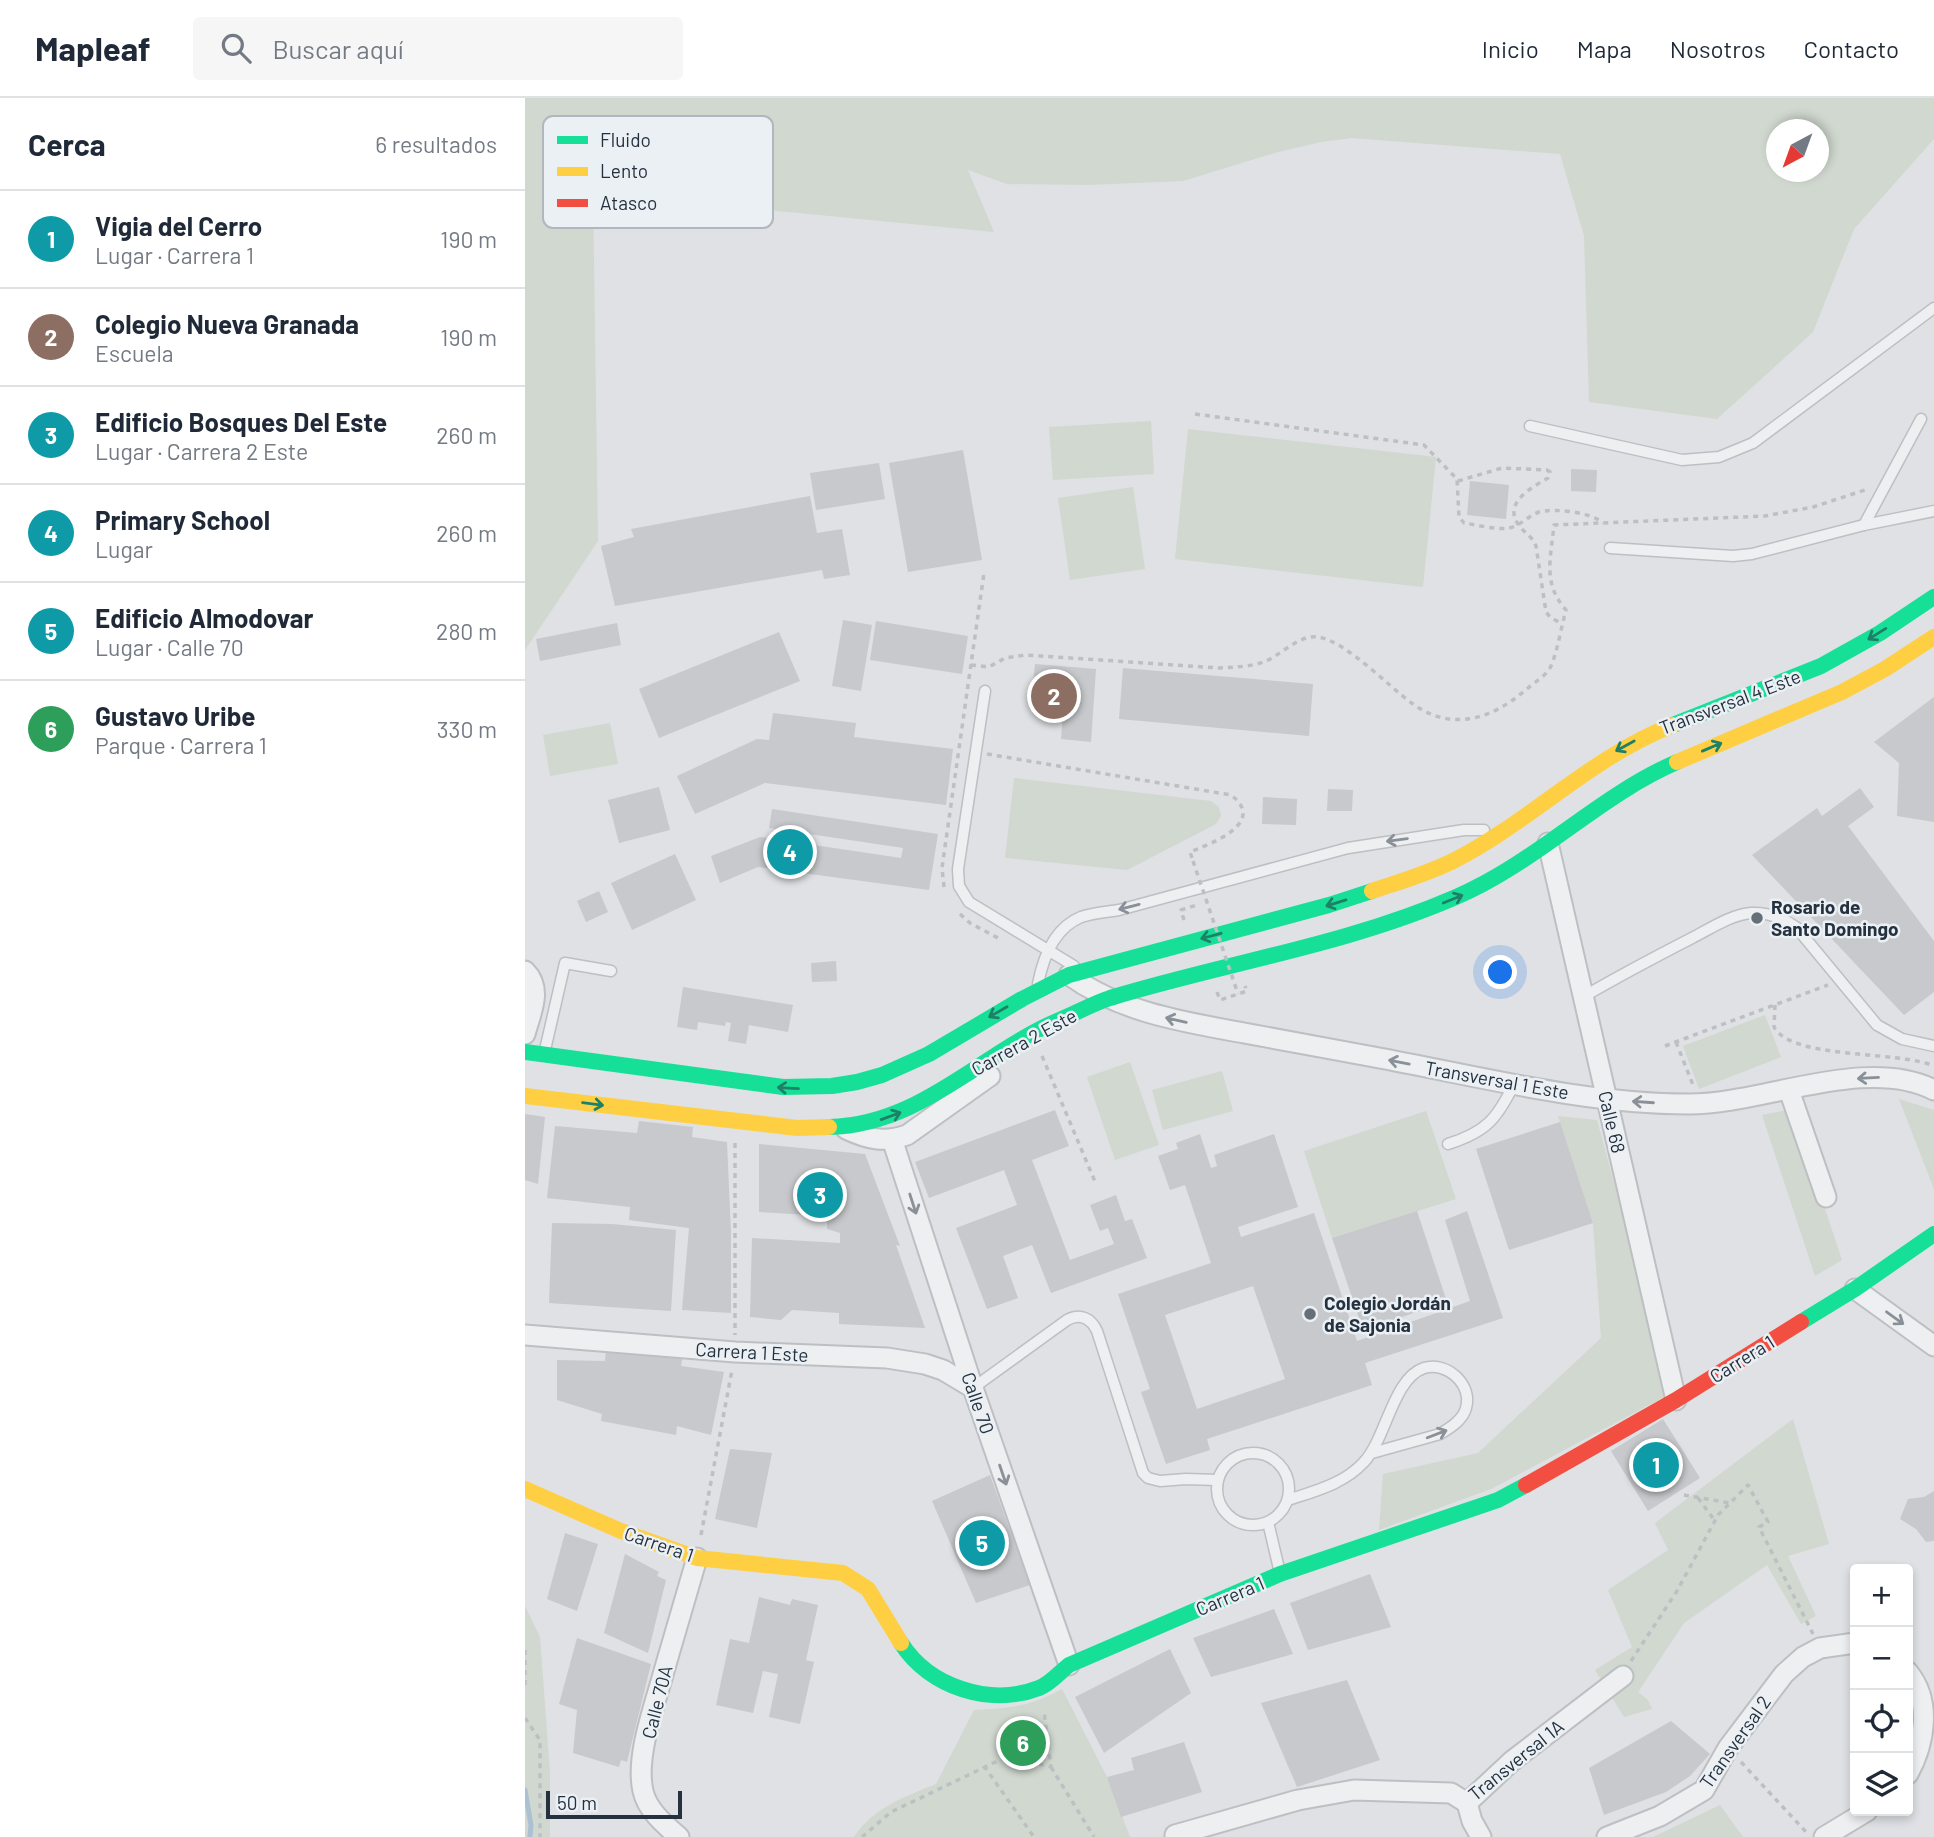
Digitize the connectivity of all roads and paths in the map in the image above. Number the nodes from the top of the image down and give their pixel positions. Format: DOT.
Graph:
graph roads {
  1 [pos="1934,309"];
  2 [pos="1195,414"];
  3 [pos="1921,419"];
  4 [pos="1530,426"];
  5 [pos="1457,481"];
  6 [pos="1886,483"];
  7 [pos="1934,511"];
  8 [pos="1603,523"];
  9 [pos="1518,524"];
  10 [pos="1864,524"];
  11 [pos="1610,548"];
  12 [pos="984,573"];
  13 [pos="1934,597"];
  14 [pos="1562,624"];
  15 [pos="1934,637"];
  16 [pos="971,665"];
  17 [pos="985,691"];
  18 [pos="959,749"];
  19 [pos="976,752"];
  20 [pos="1529,812"];
  21 [pos="1506,829"];
  22 [pos="1548,843"];
  23 [pos="946,894"];
  24 [pos="1207,902"];
  25 [pos="959,914"];
  26 [pos="1188,930"];
  27 [pos="1002,940"];
  28 [pos="1047,950"];
  29 [pos="525,971"];
  30 [pos="611,971"];
  31 [pos="1076,973"];
  32 [pos="1840,981"];
  33 [pos="1037,990"];
  34 [pos="1238,994"];
  35 [pos="1583,997"];
  36 [pos="1108,999"];
  37 [pos="1775,1005"];
  38 [pos="1046,1026"];
  39 [pos="525,1034"];
  40 [pos="1676,1042"];
  41 [pos="1934,1045"];
  42 [pos="1665,1046"];
  43 [pos="525,1052"];
  44 [pos="544,1054"];
  45 [pos="1041,1054"];
  46 [pos="1934,1066"];
  47 [pos="1515,1083"];
  48 [pos="1693,1084"];
  49 [pos="1789,1090"];
  50 [pos="1934,1090"];
  51 [pos="525,1096"];
  52 [pos="1607,1099"];
  53 [pos="841,1127"];
  54 [pos="892,1139"];
  55 [pos="1448,1143"];
  56 [pos="1096,1184"];
  57 [pos="1826,1198"];
  58 [pos="1934,1234"];
  59 [pos="1855,1289"];
  60 [pos="525,1335"];
  61 [pos="1934,1346"];
  62 [pos="973,1388"];
  63 [pos="1676,1400"];
  64 [pos="1372,1453"];
  65 [pos="1218,1480"];
  66 [pos="525,1489"];
  67 [pos="1684,1495"];
  68 [pos="1697,1496"];
  69 [pos="1288,1500"];
  70 [pos="1730,1503"];
  71 [pos="1715,1521"];
  72 [pos="1269,1522"];
  73 [pos="697,1558"];
  74 [pos="1280,1574"];
  75 [pos="1850,1644"];
  76 [pos="1820,1648"];
  77 [pos="525,1650"];
  78 [pos="1069,1665"];
  79 [pos="1623,1676"];
  80 [pos="1913,1679"];
  81 [pos="525,1685"];
  82 [pos="1041,1688"];
  83 [pos="1928,1697"];
  84 [pos="525,1718"];
  85 [pos="1728,1748"];
  86 [pos="1913,1762"];
  87 [pos="983,1766"];
  88 [pos="1051,1767"];
  89 [pos="1467,1803"];
  90 [pos="1859,1816"];
  91 [pos="1175,1835"];
  92 [pos="540,1837"];
  93 [pos="679,1837"];
  94 [pos="862,1837"];
  95 [pos="1034,1837"];
  96 [pos="1094,1837"];
  97 [pos="1481,1837"];
  98 [pos="1607,1837"];
  99 [pos="1811,1837"];
  100 [pos="1824,1837"];
  1 -- 4 [label="lane"];
  2 -- 5 [label="path"];
  3 -- 6 [label="lane"];
  5 -- 9 [label="path"];
  5 -- 9 [label="path"];
  6 -- 8 [label="path"];
  6 -- 10 [label="lane"];
  7 -- 10 [label="lane"];
  8 -- 9 [label="path"];
  8 -- 14 [label="path"];
  9 -- 14 [label="path"];
  10 -- 11 [label="lane"];
  12 -- 16 [label="path"];
  13 -- 20 [label="main road, Transversal 4 Este, one-way"];
  14 -- 16 [label="path"];
  22 -- 15 [label="main road, Transversal 4 Este, one-way"];
  16 -- 18 [label="path"];
  17 -- 19 [label="lane"];
  18 -- 19 [label="path"];
  18 -- 23 [label="path"];
  19 -- 24 [label="path, bridge"];
  19 -- 28 [label="lane"];
  20 -- 21 [label="main road, Carrera 2 Este"];
  21 -- 28 [label="lane, one-way"];
  21 -- 31 [label="main road, Carrera 2 Este, one-way"];
  22 -- 35 [label="street, Calle 68"];
  36 -- 22 [label="main road, Carrera 2 Este, one-way"];
  24 -- 26 [label="path"];
  24 -- 34 [label="path, bridge"];
  25 -- 27 [label="path"];
  28 -- 31 [label="lane"];
  28 -- 33 [label="lane"];
  29 -- 39 [label="street"];
  30 -- 44 [label="lane"];
  31 -- 33 [label="main road, Carrera 2 Este"];
  31 -- 36 [label="street, Transversal 1 Este"];
  32 -- 35 [label="lane"];
  32 -- 37 [label="path"];
  32 -- 41 [label="lane"];
  33 -- 44 [label="main road, Carrera 2 Este, one-way"];
  35 -- 52 [label="street, Calle 68"];
  36 -- 38 [label="main road, Carrera 2 Este"];
  47 -- 36 [label="street, Transversal 1 Este, one-way"];
  37 -- 40 [label="path"];
  37 -- 46 [label="path"];
  53 -- 38 [label="main road, Carrera 2 Este, one-way"];
  38 -- 54 [label="street"];
  40 -- 42 [label="path"];
  40 -- 48 [label="path"];
  43 -- 44 [label="main road, Carrera 2 Este"];
  45 -- 56 [label="path"];
  47 -- 52 [label="street, Transversal 1 Este"];
  47 -- 55 [label="lane"];
  50 -- 49 [label="street, Transversal 1 Este, one-way"];
  49 -- 52 [label="street, Transversal 1 Este, one-way"];
  49 -- 57 [label="street"];
  51 -- 53 [label="main road, Carrera 2 Este, one-way"];
  52 -- 63 [label="street, Calle 68"];
  53 -- 54 [label="street"];
  54 -- 62 [label="street, Calle 70, one-way"];
  58 -- 59 [label="main road, Carrera 1"];
  59 -- 61 [label="street, one-way"];
  59 -- 63 [label="main road, Carrera 1"];
  60 -- 62 [label="street, Carrera 1 Este"];
  62 -- 65 [label="lane"];
  62 -- 78 [label="street, Calle 70, one-way"];
  63 -- 74 [label="main road, Carrera 1"];
  64 -- 64 [label="lane, one-way"];
  64 -- 69 [label="lane"];
  65 -- 69 [label="lane"];
  65 -- 72 [label="lane"];
  66 -- 73 [label="main road, Carrera 1"];
  67 -- 68 [label="path"];
  68 -- 70 [label="path"];
  68 -- 71 [label="path"];
  69 -- 72 [label="lane"];
  70 -- 71 [label="path"];
  70 -- 76 [label="path"];
  71 -- 79 [label="path"];
  72 -- 74 [label="lane"];
  73 -- 82 [label="main road, Carrera 1"];
  73 -- 93 [label="street, Calle 70A"];
  74 -- 78 [label="main road, Carrera 1"];
  75 -- 76 [label="street, Transversal 2"];
  76 -- 85 [label="street, Transversal 2"];
  77 -- 81 [label="path"];
  78 -- 82 [label="main road, Carrera 1"];
  79 -- 89 [label="street, Transversal 1A"];
  80 -- 83 [label="street"];
  82 -- 88 [label="path"];
  83 -- 86 [label="street"];
  84 -- 92 [label="path"];
  85 -- 98 [label="street, Transversal 2"];
  85 -- 99 [label="path"];
  87 -- 88 [label="path"];
  87 -- 94 [label="path"];
  87 -- 95 [label="path"];
  88 -- 96 [label="path"];
  89 -- 91 [label="street, Transversal 1A"];
  89 -- 97 [label="street"];
  90 -- 100 [label="street"];
}
